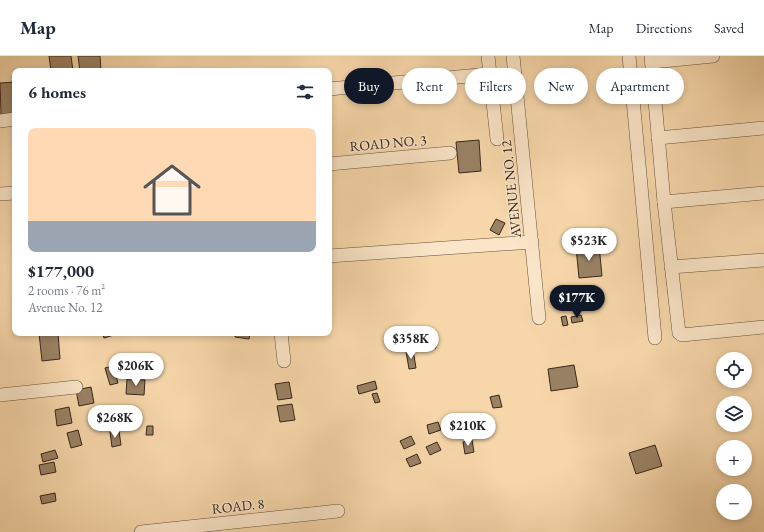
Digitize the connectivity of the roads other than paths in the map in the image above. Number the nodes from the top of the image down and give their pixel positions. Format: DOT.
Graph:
graph roads {
  1 [pos="488,56"];
  2 [pos="513,56"];
  3 [pos="629,56"];
  4 [pos="713,56"];
  5 [pos="651,59"];
  6 [pos="489,68"];
  7 [pos="465,76"];
  8 [pos="332,89"];
  9 [pos="493,104"];
  10 [pos="12,120"];
  11 [pos="0,121"];
  12 [pos="764,128"];
  13 [pos="658,138"];
  14 [pos="497,139"];
  15 [pos="450,153"];
  16 [pos="332,164"];
  17 [pos="12,193"];
  18 [pos="764,193"];
  19 [pos="0,194"];
  20 [pos="664,202"];
  21 [pos="532,242"];
  22 [pos="332,256"];
  23 [pos="764,260"];
  24 [pos="671,267"];
  25 [pos="539,318"];
  26 [pos="764,327"];
  27 [pos="281,336"];
  28 [pos="655,338"];
  29 [pos="284,361"];
  30 [pos="76,387"];
  31 [pos="0,393"];
  32 [pos="338,511"];
  33 [pos="141,532"];
  1 -- 6 [label="street, AVENUE NO. 12"];
  2 -- 21 [label="street, AVENUE NO. 12"];
  3 -- 28 [label="street"];
  4 -- 5 [label="street"];
  5 -- 13 [label="street"];
  7 -- 8 [label="street"];
  9 -- 14 [label="street, AVENUE NO. 12"];
  10 -- 11 [label="street"];
  12 -- 13 [label="street"];
  13 -- 20 [label="street"];
  15 -- 16 [label="street, ROAD NO. 3"];
  17 -- 19 [label="street"];
  18 -- 20 [label="street"];
  20 -- 24 [label="street"];
  21 -- 22 [label="street"];
  21 -- 25 [label="street, AVENUE NO. 12"];
  23 -- 24 [label="street"];
  24 -- 26 [label="street"];
  27 -- 29 [label="street"];
  30 -- 31 [label="street"];
  32 -- 33 [label="street, ROAD. 8"];
}
